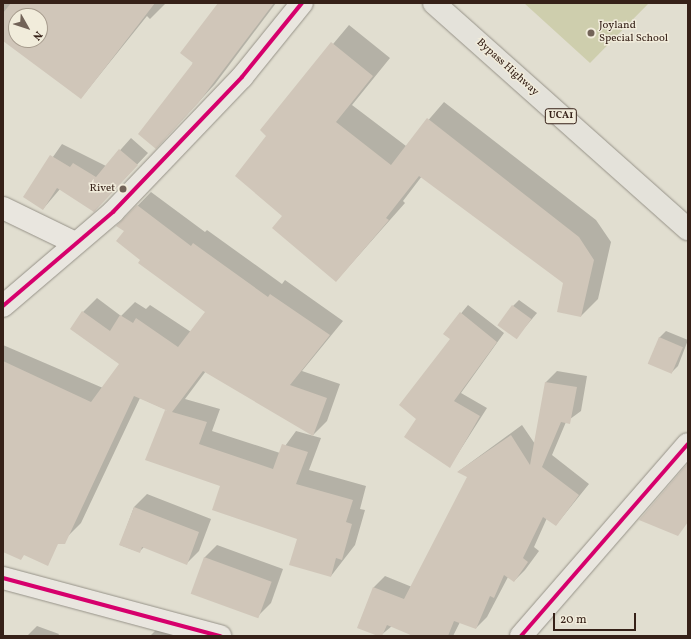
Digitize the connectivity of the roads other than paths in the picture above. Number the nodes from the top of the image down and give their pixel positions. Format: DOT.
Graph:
graph roads {
  1 [pos="302,3"];
  2 [pos="434,3"];
  3 [pos="3,208"];
  4 [pos="688,228"];
  5 [pos="75,243"];
  6 [pos="3,306"];
  7 [pos="688,444"];
  8 [pos="3,578"];
  9 [pos="220,636"];
  10 [pos="521,636"];
  1 -- 5 [label="street"];
  2 -- 4 [label="main road, Bypass Highway / UCA1"];
  3 -- 5 [label="street"];
  5 -- 6 [label="street"];
  7 -- 10 [label="street"];
  8 -- 9 [label="street"];
}
